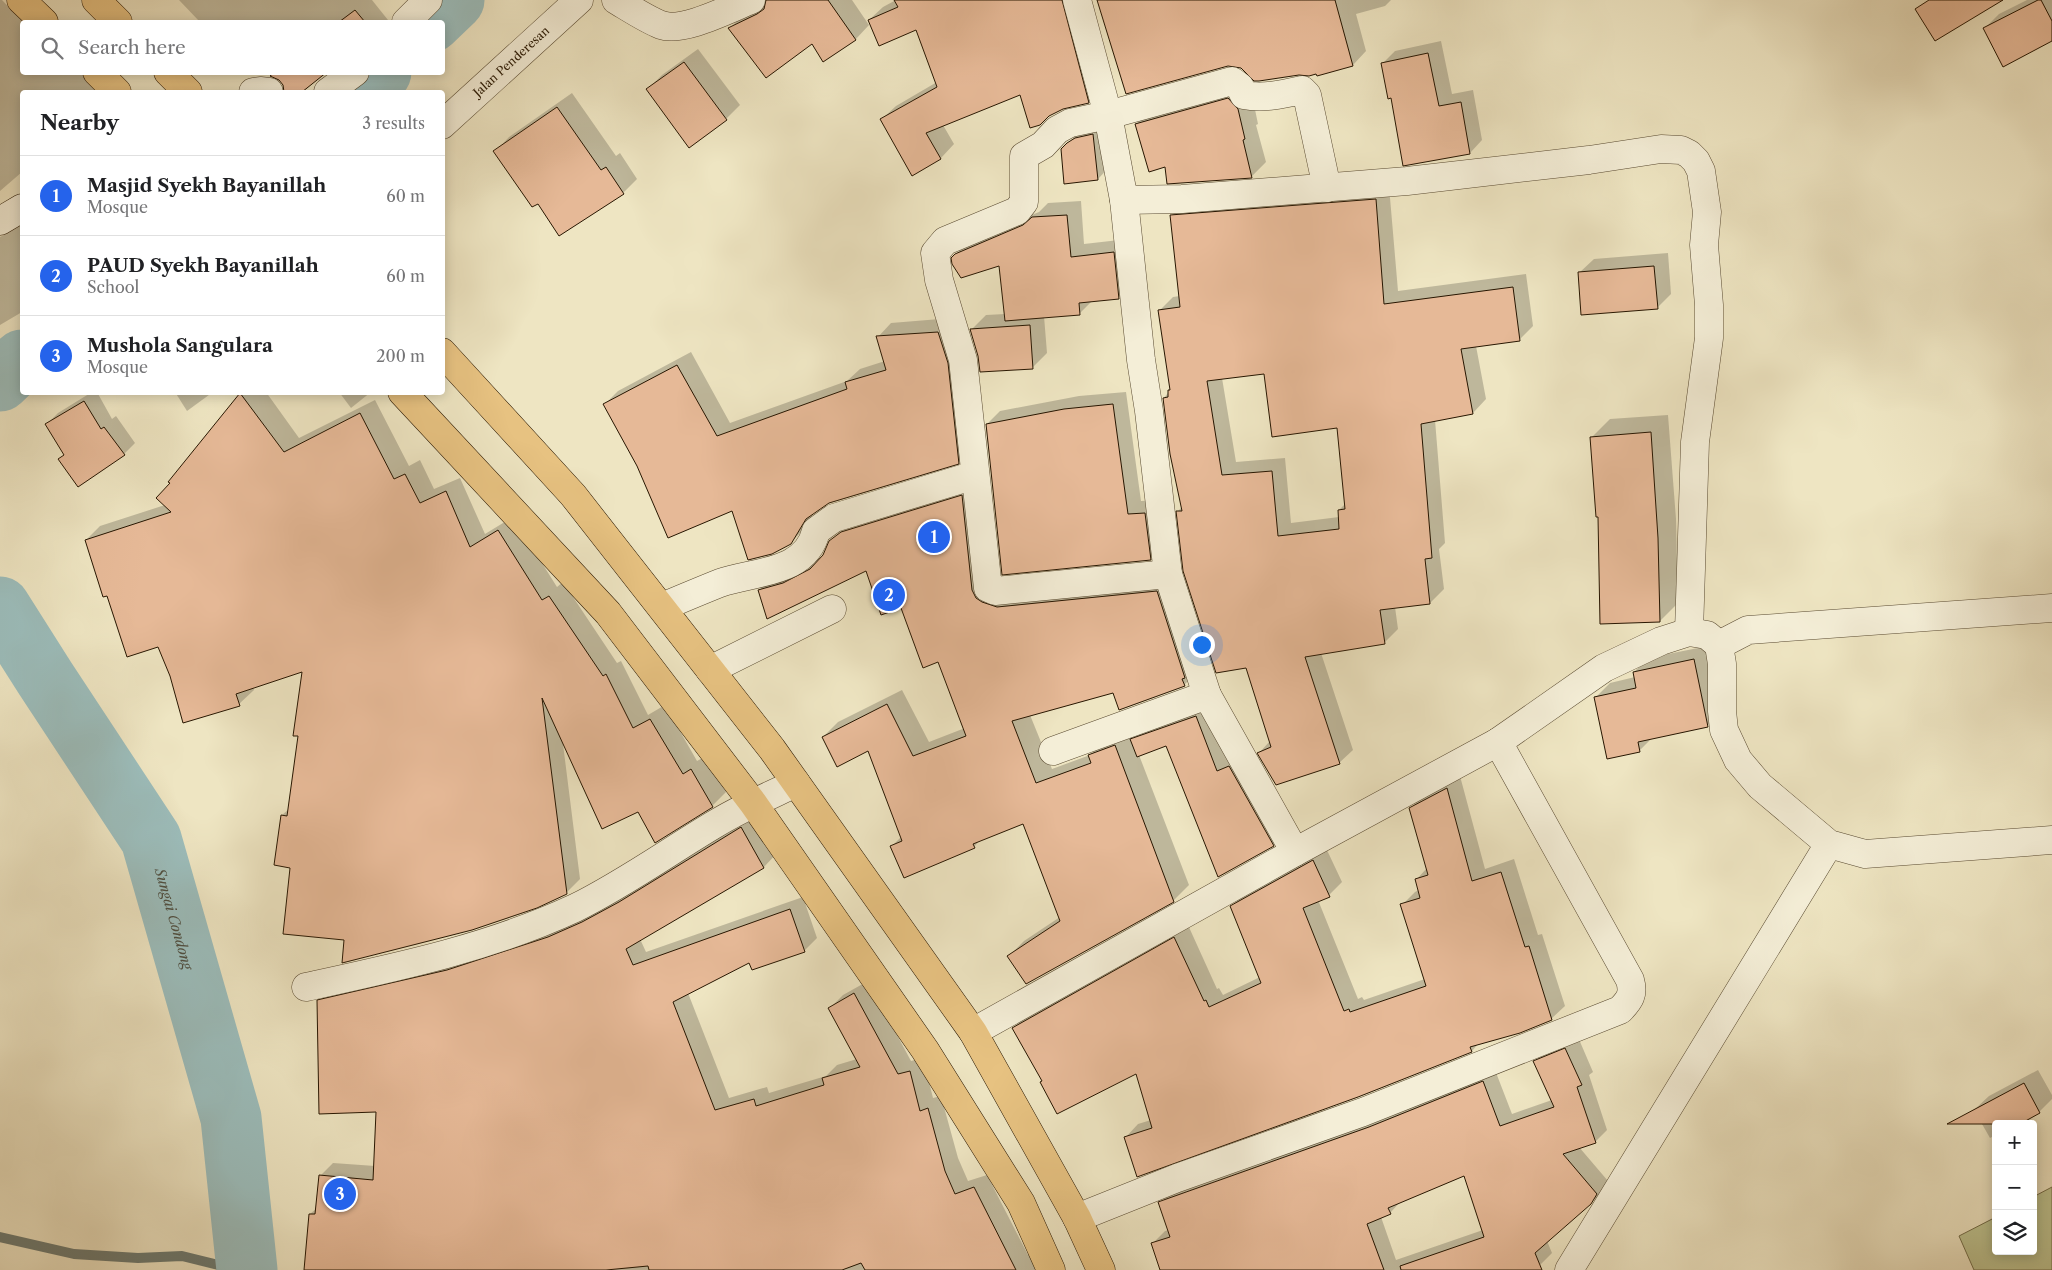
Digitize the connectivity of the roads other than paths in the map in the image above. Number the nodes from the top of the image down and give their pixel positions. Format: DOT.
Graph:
graph roads {
  1 [pos="21,0"];
  2 [pos="96,0"];
  3 [pos="428,0"];
  4 [pos="579,0"];
  5 [pos="616,0"];
  6 [pos="751,0"];
  7 [pos="1077,0"];
  8 [pos="42,20"];
  9 [pos="116,20"];
  10 [pos="408,20"];
  11 [pos="99,75"];
  12 [pos="171,75"];
  13 [pos="351,75"];
  14 [pos="115,90"];
  15 [pos="186,90"];
  16 [pos="331,90"];
  17 [pos="1108,115"];
  18 [pos="445,122"];
  19 [pos="1327,188"];
  20 [pos="1124,200"];
  21 [pos="20,209"];
  22 [pos="0,221"];
  23 [pos="445,355"];
  24 [pos="405,395"];
  25 [pos="975,475"];
  26 [pos="1168,574"];
  27 [pos="662,607"];
  28 [pos="2052,608"];
  29 [pos="832,609"];
  30 [pos="1689,632"];
  31 [pos="1719,645"];
  32 [pos="710,670"];
  33 [pos="1207,695"];
  34 [pos="1498,742"];
  35 [pos="1053,751"];
  36 [pos="796,783"];
  37 [pos="753,803"];
  38 [pos="2052,840"];
  39 [pos="1829,844"];
  40 [pos="1295,852"];
  41 [pos="306,987"];
  42 [pos="973,1032"];
  43 [pos="1077,1218"];
  44 [pos="1051,1270"];
  45 [pos="1101,1270"];
  46 [pos="1569,1270"];
  1 -- 8 [label="highway"];
  2 -- 9 [label="highway"];
  3 -- 10 [label="street"];
  4 -- 18 [label="street, Jalan Penderesan"];
  5 -- 6 [label="street"];
  7 -- 17 [label="street"];
  11 -- 14 [label="highway"];
  12 -- 15 [label="highway"];
  13 -- 16 [label="street"];
  17 -- 19 [label="street"];
  17 -- 20 [label="street"];
  17 -- 25 [label="street"];
  19 -- 20 [label="street"];
  19 -- 30 [label="street"];
  20 -- 26 [label="street"];
  21 -- 22 [label="street"];
  23 -- 27 [label="highway"];
  24 -- 37 [label="highway"];
  25 -- 26 [label="street"];
  25 -- 27 [label="street"];
  26 -- 33 [label="street"];
  27 -- 32 [label="highway"];
  28 -- 31 [label="street"];
  29 -- 32 [label="street"];
  30 -- 31 [label="street"];
  30 -- 34 [label="street"];
  31 -- 39 [label="street"];
  32 -- 36 [label="highway"];
  33 -- 35 [label="street"];
  33 -- 40 [label="street"];
  34 -- 40 [label="street"];
  34 -- 43 [label="street"];
  36 -- 37 [label="street"];
  36 -- 42 [label="highway"];
  37 -- 41 [label="street"];
  37 -- 44 [label="highway"];
  38 -- 39 [label="street"];
  39 -- 46 [label="street"];
  40 -- 42 [label="street"];
  42 -- 43 [label="highway"];
  43 -- 45 [label="highway"];
}
